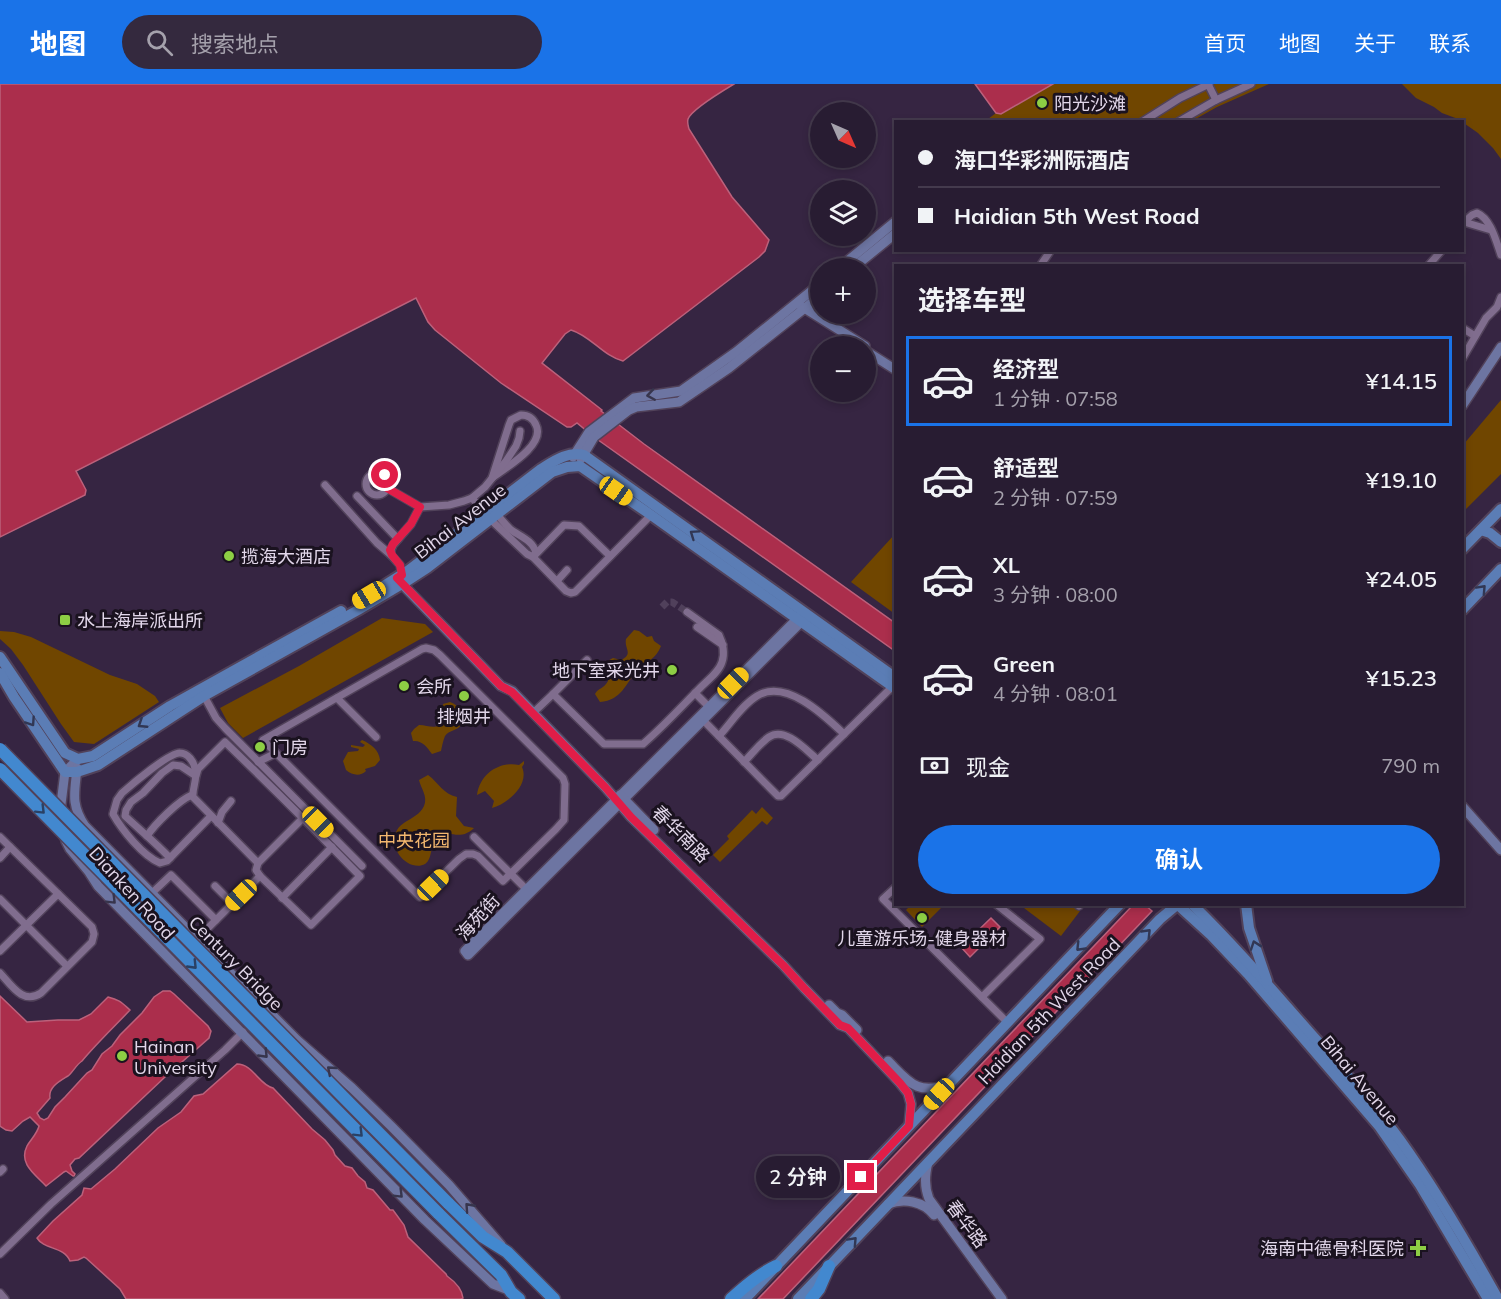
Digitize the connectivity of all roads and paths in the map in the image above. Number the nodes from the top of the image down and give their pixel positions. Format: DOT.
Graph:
graph roads {
  1 [pos="1209,84"];
  2 [pos="1251,84"];
  3 [pos="1215,100"];
  4 [pos="1145,120"];
  5 [pos="1181,120"];
  6 [pos="1464,222"];
  7 [pos="894,223"];
  8 [pos="1464,223"];
  9 [pos="1491,230"];
  10 [pos="894,235"];
  11 [pos="1440,252"];
  12 [pos="1501,255"];
  13 [pos="851,258"];
  14 [pos="865,258"];
  15 [pos="1430,264"];
  16 [pos="810,295"];
  17 [pos="1501,297"];
  18 [pos="810,302"];
  19 [pos="799,308"];
  20 [pos="1464,329"];
  21 [pos="842,336"];
  22 [pos="845,336"];
  23 [pos="1475,336"];
  24 [pos="1501,347"];
  25 [pos="1464,354"];
  26 [pos="876,355"];
  27 [pos="1501,357"];
  28 [pos="894,367"];
  29 [pos="1466,401"];
  30 [pos="519,431"];
  31 [pos="579,455"];
  32 [pos="572,467"];
  33 [pos="492,478"];
  34 [pos="325,485"];
  35 [pos="387,488"];
  36 [pos="357,496"];
  37 [pos="472,498"];
  38 [pos="420,507"];
  39 [pos="1501,509"];
  40 [pos="490,513"];
  41 [pos="651,515"];
  42 [pos="1485,526"];
  43 [pos="518,533"];
  44 [pos="398,539"];
  45 [pos="512,539"];
  46 [pos="1501,542"];
  47 [pos="1464,547"];
  48 [pos="392,555"];
  49 [pos="610,556"];
  50 [pos="533,557"];
  51 [pos="1501,569"];
  52 [pos="567,570"];
  53 [pos="402,580"];
  54 [pos="556,581"];
  55 [pos="1464,608"];
  56 [pos="687,612"];
  57 [pos="802,617"];
  58 [pos="697,627"];
  59 [pos="723,645"];
  60 [pos="0,657"];
  61 [pos="587,660"];
  62 [pos="0,673"];
  63 [pos="894,685"];
  64 [pos="202,692"];
  65 [pos="695,693"];
  66 [pos="553,694"];
  67 [pos="337,698"];
  68 [pos="711,709"];
  69 [pos="535,712"];
  70 [pos="701,718"];
  71 [pos="844,734"];
  72 [pos="719,736"];
  73 [pos="376,737"];
  74 [pos="0,749"];
  75 [pos="276,753"];
  76 [pos="78,759"];
  77 [pos="818,760"];
  78 [pos="258,762"];
  79 [pos="744,762"];
  80 [pos="0,769"];
  81 [pos="65,772"];
  82 [pos="77,772"];
  83 [pos="196,776"];
  84 [pos="192,795"];
  85 [pos="620,799"];
  86 [pos="231,801"];
  87 [pos="1464,803"];
  88 [pos="1464,808"];
  89 [pos="211,816"];
  90 [pos="303,818"];
  91 [pos="218,823"];
  92 [pos="147,836"];
  93 [pos="0,837"];
  94 [pos="474,837"];
  95 [pos="1501,845"];
  96 [pos="10,847"];
  97 [pos="332,848"];
  98 [pos="1501,850"];
  99 [pos="0,858"];
  100 [pos="170,858"];
  101 [pos="121,862"];
  102 [pos="258,863"];
  103 [pos="362,866"];
  104 [pos="511,873"];
  105 [pos="260,876"];
  106 [pos="98,886"];
  107 [pos="215,886"];
  108 [pos="894,886"];
  109 [pos="528,891"];
  110 [pos="152,893"];
  111 [pos="58,894"];
  112 [pos="884,896"];
  113 [pos="282,898"];
  114 [pos="0,899"];
  115 [pos="232,903"];
  116 [pos="894,905"];
  117 [pos="895,906"];
  118 [pos="999,906"];
  119 [pos="1118,906"];
  120 [pos="1176,906"];
  121 [pos="1178,906"];
  122 [pos="1194,906"];
  123 [pos="1246,906"];
  124 [pos="216,920"];
  125 [pos="26,925"];
  126 [pos="917,927"];
  127 [pos="197,939"];
  128 [pos="0,951"];
  129 [pos="67,966"];
  130 [pos="0,974"];
  131 [pos="1268,984"];
  132 [pos="982,997"];
  133 [pos="260,1002"];
  134 [pos="1008,1023"];
  135 [pos="240,1029"];
  136 [pos="949,1084"];
  137 [pos="909,1126"];
  138 [pos="928,1162"];
  139 [pos="888,1204"];
  140 [pos="507,1252"];
  141 [pos="0,1254"];
  142 [pos="776,1266"];
  143 [pos="829,1266"];
  144 [pos="0,1293"];
  145 [pos="515,1295"];
  146 [pos="5,1299"];
  147 [pos="554,1299"];
  148 [pos="731,1299"];
  149 [pos="745,1299"];
  150 [pos="798,1299"];
  151 [pos="811,1299"];
  152 [pos="996,1299"];
  153 [pos="1002,1299"];
  154 [pos="1488,1299"];
  155 [pos="1498,1299"];
  1 -- 3 [label="street"];
  1 -- 4 [label="street"];
  2 -- 3 [label="street"];
  3 -- 5 [label="street"];
  6 -- 9 [label="street"];
  7 -- 13 [label="street"];
  8 -- 9 [label="street"];
  9 -- 12 [label="street"];
  10 -- 14 [label="street"];
  11 -- 15 [label="street"];
  16 -- 19 [label="street"];
  17 -- 23 [label="street"];
  18 -- 19 [label="street"];
  19 -- 21 [label="street"];
  19 -- 22 [label="street"];
  19 -- 31 [label="street"];
  20 -- 23 [label="street"];
  23 -- 25 [label="street"];
  24 -- 29 [label="street"];
  26 -- 28 [label="street"];
  27 -- 29 [label="street"];
  30 -- 33 [label="street"];
  31 -- 32 [label="street"];
  31 -- 40 [label="main road, Bihai Avenue"];
  57 -- 31 [label="main road, one-way"];
  32 -- 40 [label="main road, Bihai Avenue"];
  32 -- 41 [label="main road"];
  33 -- 33 [label="street"];
  33 -- 37 [label="street"];
  34 -- 48 [label="street"];
  35 -- 38 [label="street"];
  36 -- 44 [label="street"];
  37 -- 38 [label="street"];
  37 -- 40 [label="street"];
  38 -- 44 [label="street"];
  39 -- 42 [label="main road"];
  40 -- 43 [label="street"];
  40 -- 45 [label="street"];
  40 -- 53 [label="main road, Bihai Avenue"];
  41 -- 49 [label="street"];
  41 -- 57 [label="main road"];
  42 -- 46 [label="main road"];
  42 -- 47 [label="main road"];
  43 -- 45 [label="street"];
  43 -- 50 [label="street"];
  44 -- 48 [label="street"];
  45 -- 50 [label="street"];
  48 -- 53 [label="street"];
  49 -- 50 [label="street"];
  49 -- 54 [label="street"];
  50 -- 54 [label="street"];
  55 -- 51 [label="main road, one-way"];
  52 -- 54 [label="street"];
  53 -- 64 [label="main road, Bihai Avenue"];
  53 -- 69 [label="street, 春华南路"];
  56 -- 59 [label="street"];
  57 -- 63 [label="main road"];
  57 -- 68 [label="street, 海苑街"];
  58 -- 59 [label="street"];
  59 -- 65 [label="street"];
  60 -- 76 [label="main road"];
  61 -- 66 [label="street"];
  62 -- 81 [label="main road, one-way"];
  63 -- 71 [label="street"];
  64 -- 76 [label="main road, Bihai Avenue, one-way"];
  64 -- 78 [label="street"];
  64 -- 82 [label="main road, Bihai Avenue"];
  65 -- 66 [label="street"];
  65 -- 68 [label="street"];
  66 -- 69 [label="street"];
  67 -- 73 [label="street"];
  67 -- 75 [label="street"];
  67 -- 104 [label="street"];
  68 -- 70 [label="street, 海苑街"];
  69 -- 85 [label="street, 春华南路"];
  70 -- 72 [label="street"];
  70 -- 85 [label="street, 海苑街"];
  71 -- 72 [label="street"];
  71 -- 77 [label="street"];
  72 -- 79 [label="street"];
  74 -- 140 [label="highway, Century Bridge, bridge"];
  75 -- 78 [label="street"];
  75 -- 104 [label="street"];
  76 -- 81 [label="street"];
  76 -- 82 [label="street, Dianken Road"];
  77 -- 79 [label="street"];
  77 -- 79 [label="street"];
  78 -- 103 [label="street"];
  80 -- 145 [label="highway, Century Bridge, one-way, bridge"];
  81 -- 82 [label="main road, Bihai Avenue"];
  81 -- 106 [label="street, Dianken Road"];
  82 -- 101 [label="street, Dianken Road"];
  83 -- 84 [label="street"];
  83 -- 90 [label="street"];
  83 -- 92 [label="street"];
  83 -- 100 [label="street"];
  84 -- 89 [label="street"];
  84 -- 92 [label="street"];
  85 -- 109 [label="street, 海苑街"];
  85 -- 136 [label="street, 春华南路"];
  85 -- 137 [label="street, 春华南路"];
  86 -- 91 [label="street"];
  87 -- 95 [label="street"];
  88 -- 98 [label="street"];
  89 -- 91 [label="street"];
  89 -- 100 [label="street"];
  90 -- 97 [label="street"];
  90 -- 102 [label="street"];
  91 -- 102 [label="street"];
  92 -- 100 [label="street"];
  93 -- 96 [label="street"];
  94 -- 104 [label="street"];
  96 -- 99 [label="street"];
  96 -- 111 [label="street"];
  97 -- 113 [label="street"];
  97 -- 113 [label="street"];
  101 -- 106 [label="street"];
  101 -- 110 [label="street, Dianken Road"];
  102 -- 105 [label="street"];
  104 -- 109 [label="street"];
  105 -- 113 [label="street"];
  105 -- 115 [label="street"];
  106 -- 135 [label="street, Dianken Road, one-way"];
  107 -- 115 [label="street"];
  108 -- 112 [label="street"];
  109 -- 109 [label="street, 海苑街"];
  110 -- 124 [label="street"];
  110 -- 127 [label="street, Dianken Road"];
  111 -- 125 [label="street"];
  111 -- 129 [label="street"];
  112 -- 116 [label="street"];
  112 -- 132 [label="street"];
  114 -- 125 [label="street"];
  115 -- 124 [label="street"];
  117 -- 126 [label="street"];
  118 -- 132 [label="street"];
  119 -- 134 [label="main road, Haidian 5th West Road, one-way"];
  138 -- 120 [label="main road, Haidian 5th West Road, one-way"];
  121 -- 154 [label="main road, Bihai Avenue"];
  122 -- 131 [label="main road, Bihai Avenue"];
  131 -- 123 [label="main road, one-way"];
  124 -- 127 [label="street"];
  125 -- 128 [label="street"];
  125 -- 129 [label="street"];
  127 -- 133 [label="street, Dianken Road"];
  129 -- 130 [label="street"];
  131 -- 155 [label="main road, Bihai Avenue"];
  132 -- 134 [label="street"];
  133 -- 135 [label="street"];
  140 -- 133 [label="street, Dianken Road, one-way"];
  134 -- 136 [label="main road, Haidian 5th West Road"];
  135 -- 141 [label="street"];
  135 -- 145 [label="street, Dianken Road, one-way"];
  136 -- 137 [label="main road, Haidian 5th West Road"];
  137 -- 142 [label="main road, Haidian 5th West Road"];
  138 -- 139 [label="main road, Haidian 5th West Road"];
  138 -- 153 [label="street, 春华路"];
  143 -- 139 [label="main road, Haidian 5th West Road, one-way"];
  139 -- 152 [label="street, 春华路"];
  140 -- 147 [label="highway, Century Bridge"];
  142 -- 148 [label="highway"];
  142 -- 149 [label="main road, Haidian 5th West Road"];
  143 -- 150 [label="main road, Haidian 5th West Road"];
  143 -- 151 [label="highway"];
  144 -- 146 [label="street"];
}
